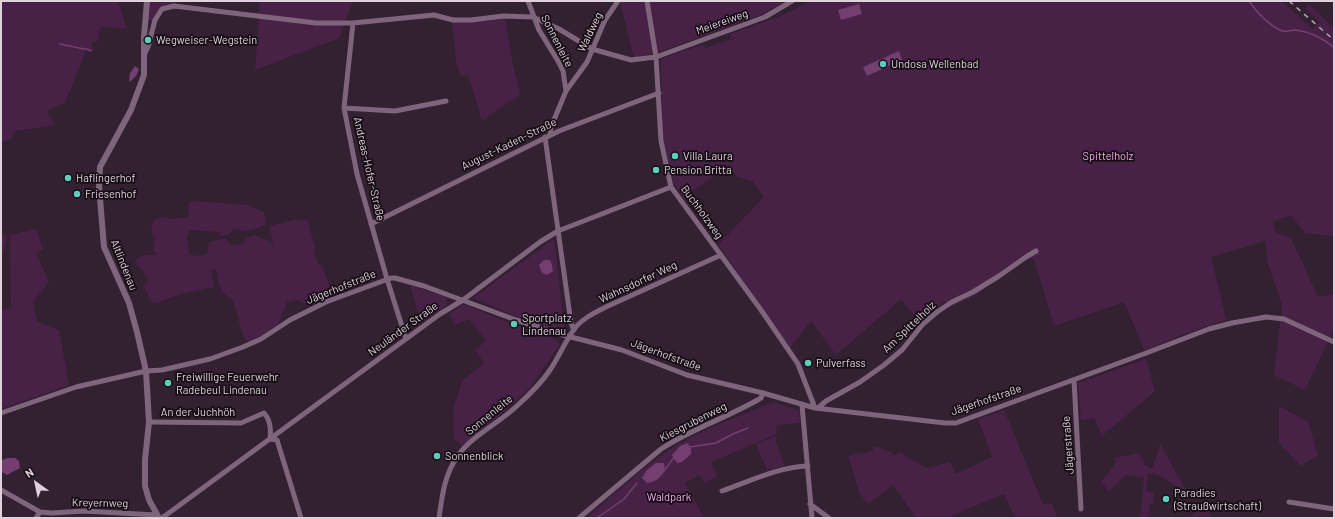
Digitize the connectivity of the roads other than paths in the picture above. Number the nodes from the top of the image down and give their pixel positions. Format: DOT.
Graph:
graph roads {
  1 [pos="147,1"];
  2 [pos="528,1"];
  3 [pos="618,1"];
  4 [pos="647,1"];
  5 [pos="792,1"];
  6 [pos="533,16"];
  7 [pos="353,23"];
  8 [pos="592,49"];
  9 [pos="144,55"];
  10 [pos="656,57"];
  11 [pos="566,90"];
  12 [pos="659,93"];
  13 [pos="446,101"];
  14 [pos="344,108"];
  15 [pos="547,136"];
  16 [pos="671,188"];
  17 [pos="371,224"];
  18 [pos="558,231"];
  19 [pos="1036,251"];
  20 [pos="721,255"];
  21 [pos="387,280"];
  22 [pos="463,300"];
  23 [pos="574,330"];
  24 [pos="570,336"];
  25 [pos="406,339"];
  26 [pos="1334,342"];
  27 [pos="146,371"];
  28 [pos="1074,380"];
  29 [pos="763,393"];
  30 [pos="802,405"];
  31 [pos="817,408"];
  32 [pos="1,413"];
  33 [pos="149,422"];
  34 [pos="270,439"];
  35 [pos="808,466"];
  36 [pos="1,490"];
  37 [pos="722,491"];
  38 [pos="1289,502"];
  39 [pos="810,504"];
  40 [pos="1081,508"];
  41 [pos="1334,509"];
  42 [pos="40,512"];
  43 [pos="159,517"];
  44 [pos="36,518"];
  45 [pos="301,518"];
  46 [pos="439,518"];
  47 [pos="579,518"];
  48 [pos="810,518"];
  49 [pos="829,518"];
  1 -- 9 [label="street, Altlindenau"];
  2 -- 6 [label="street, Sonnenleite"];
  3 -- 8 [label="street, Waldweg"];
  4 -- 10 [label="street, Buchholzweg"];
  5 -- 10 [label="street, Meiereiweg"];
  6 -- 7 [label="street"];
  6 -- 8 [label="street, Meiereiweg"];
  6 -- 11 [label="street, Sonnenleite"];
  7 -- 9 [label="street, Altlindenau"];
  7 -- 14 [label="street, Andreas-Hofer-Straße"];
  8 -- 10 [label="street, Meiereiweg"];
  8 -- 11 [label="street, Waldweg"];
  9 -- 27 [label="street, Altlindenau"];
  10 -- 12 [label="street, Buchholzweg"];
  11 -- 15 [label="street"];
  12 -- 15 [label="street, August-Kaden-Straße"];
  12 -- 16 [label="street, Buchholzweg"];
  13 -- 14 [label="street"];
  14 -- 17 [label="street, Andreas-Hofer-Straße"];
  15 -- 17 [label="street, August-Kaden-Straße"];
  15 -- 18 [label="street"];
  16 -- 18 [label="street, Neuländer Straße"];
  16 -- 20 [label="street, Buchholzweg"];
  17 -- 21 [label="street, Andreas-Hofer-Straße"];
  18 -- 22 [label="street, Neuländer Straße"];
  18 -- 23 [label="street"];
  19 -- 31 [label="street, Am Spittelholz"];
  20 -- 23 [label="street, Wahnsdorfer Weg"];
  20 -- 31 [label="street, Buchholzweg"];
  21 -- 22 [label="street, Jägerhofstraße"];
  21 -- 25 [label="street, Andreas-Hofer-Straße"];
  21 -- 27 [label="street, Jägerhofstraße"];
  22 -- 24 [label="street, Jägerhofstraße"];
  22 -- 25 [label="street, Neuländer Straße"];
  23 -- 24 [label="street, Wahnsdorfer Weg"];
  24 -- 29 [label="street, Jägerhofstraße"];
  24 -- 46 [label="street, Sonnenleite"];
  25 -- 34 [label="street, Neuländer Straße"];
  26 -- 28 [label="street, Jägerhofstraße"];
  27 -- 32 [label="street, Jägerhofstraße"];
  27 -- 33 [label="street, Altlindenau"];
  28 -- 31 [label="street, Jägerhofstraße"];
  28 -- 40 [label="street, Jägerstraße"];
  29 -- 30 [label="street, Jägerhofstraße"];
  29 -- 47 [label="street, Kiesgrubenweg"];
  30 -- 31 [label="street, Jägerhofstraße"];
  30 -- 35 [label="street"];
  33 -- 34 [label="street, An der Juchhöh"];
  33 -- 43 [label="street, Altlindenau"];
  34 -- 43 [label="street, Neuländer Straße"];
  34 -- 45 [label="street"];
  35 -- 37 [label="street"];
  35 -- 39 [label="street"];
  36 -- 42 [label="street, Kreyernweg"];
  38 -- 41 [label="street"];
  39 -- 48 [label="street"];
  39 -- 49 [label="street"];
  42 -- 43 [label="street, Kreyernweg"];
  42 -- 44 [label="street"];
}
